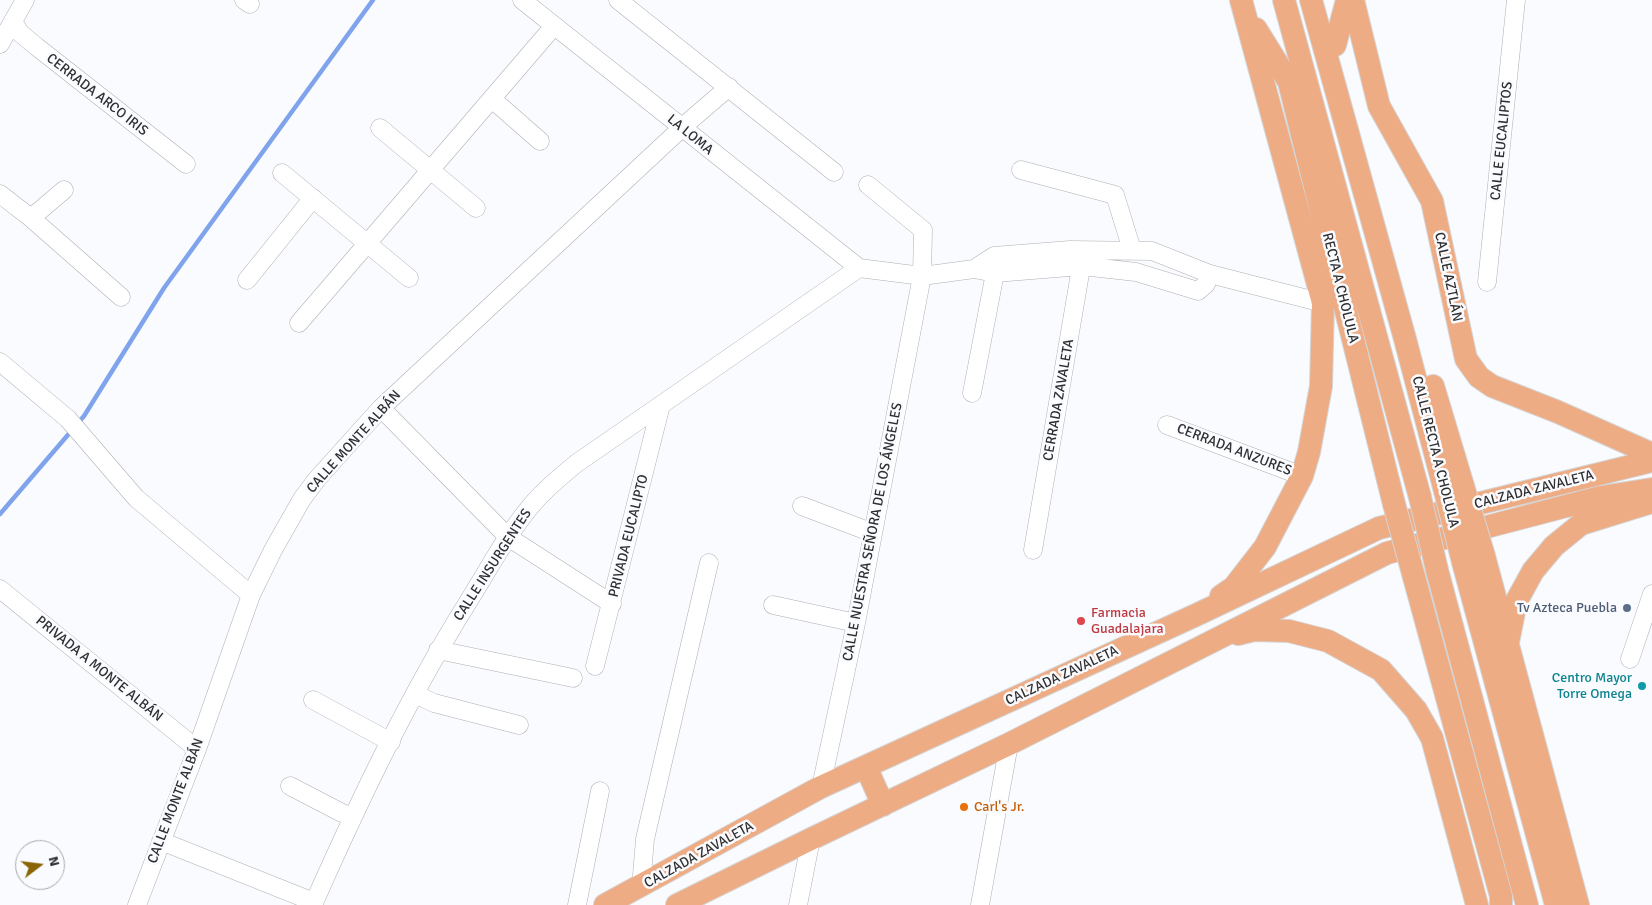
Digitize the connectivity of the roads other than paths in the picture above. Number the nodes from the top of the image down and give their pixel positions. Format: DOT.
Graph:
graph roads {
  1 [pos="25,0"];
  2 [pos="522,0"];
  3 [pos="618,0"];
  4 [pos="1284,0"];
  5 [pos="1311,0"];
  6 [pos="1324,0"];
  7 [pos="1347,0"];
  8 [pos="1353,0"];
  9 [pos="1516,0"];
  10 [pos="1243,5"];
  11 [pos="13,21"];
  12 [pos="554,26"];
  13 [pos="0,44"];
  14 [pos="1335,45"];
  15 [pos="729,87"];
  16 [pos="492,99"];
  17 [pos="380,128"];
  18 [pos="682,128"];
  19 [pos="540,141"];
  20 [pos="186,164"];
  21 [pos="430,170"];
  22 [pos="1021,170"];
  23 [pos="834,172"];
  24 [pos="282,173"];
  25 [pos="868,185"];
  26 [pos="64,190"];
  27 [pos="0,194"];
  28 [pos="313,198"];
  29 [pos="476,208"];
  30 [pos="31,218"];
  31 [pos="367,243"];
  32 [pos="1132,250"];
  33 [pos="1083,258"];
  34 [pos="859,268"];
  35 [pos="974,269"];
  36 [pos="995,273"];
  37 [pos="1210,274"];
  38 [pos="922,276"];
  39 [pos="409,278"];
  40 [pos="247,280"];
  41 [pos="1487,282"];
  42 [pos="121,297"];
  43 [pos="1323,304"];
  44 [pos="299,323"];
  45 [pos="0,362"];
  46 [pos="972,393"];
  47 [pos="661,405"];
  48 [pos="381,408"];
  49 [pos="1167,425"];
  50 [pos="1652,454"];
  51 [pos="1652,461"];
  52 [pos="1302,476"];
  53 [pos="1454,488"];
  54 [pos="1652,489"];
  55 [pos="1652,502"];
  56 [pos="802,506"];
  57 [pos="873,533"];
  58 [pos="508,537"];
  59 [pos="1033,550"];
  60 [pos="1473,559"];
  61 [pos="709,563"];
  62 [pos="0,589"];
  63 [pos="1652,594"];
  64 [pos="251,595"];
  65 [pos="612,604"];
  66 [pos="773,605"];
  67 [pos="1196,614"];
  68 [pos="856,623"];
  69 [pos="1215,640"];
  70 [pos="1507,647"];
  71 [pos="438,650"];
  72 [pos="1630,658"];
  73 [pos="595,666"];
  74 [pos="573,678"];
  75 [pos="415,694"];
  76 [pos="313,700"];
  77 [pos="519,725"];
  78 [pos="391,742"];
  79 [pos="1009,744"];
  80 [pos="197,749"];
  81 [pos="866,767"];
  82 [pos="290,786"];
  83 [pos="821,787"];
  84 [pos="600,791"];
  85 [pos="883,805"];
  86 [pos="352,816"];
  87 [pos="810,838"];
  88 [pos="161,841"];
  89 [pos="641,887"];
  90 [pos="314,904"];
  91 [pos="137,905"];
  92 [pos="576,905"];
  93 [pos="606,905"];
  94 [pos="677,905"];
  95 [pos="798,905"];
  96 [pos="980,905"];
  97 [pos="1478,905"];
  98 [pos="1501,905"];
  99 [pos="1527,905"];
  100 [pos="1556,905"];
  101 [pos="1578,905"];
  1 -- 11 [label="street"];
  2 -- 12 [label="street, LA LOMA"];
  3 -- 15 [label="street"];
  4 -- 99 [label="main road, CALLE RECTA A CHOLULA, bridge"];
  5 -- 53 [label="main road, CALLE RECTA A CHOLULA"];
  6 -- 14 [label="main road"];
  7 -- 14 [label="main road"];
  8 -- 50 [label="main road, CALLE AZTLÁN"];
  9 -- 41 [label="street, CALLE EUCALIPTOS"];
  10 -- 43 [label="main road"];
  10 -- 98 [label="main road, RECTA A CHOLULA, bridge"];
  11 -- 13 [label="street"];
  11 -- 20 [label="street, CERRADA ARCO IRIS"];
  12 -- 16 [label="street"];
  12 -- 18 [label="street, LA LOMA"];
  14 -- 53 [label="main road"];
  15 -- 18 [label="street, CALLE MONTE ALBÁN"];
  15 -- 23 [label="street"];
  16 -- 19 [label="street"];
  16 -- 21 [label="street"];
  17 -- 21 [label="street"];
  18 -- 34 [label="street, LA LOMA"];
  18 -- 48 [label="street, CALLE MONTE ALBÁN"];
  21 -- 29 [label="street"];
  21 -- 31 [label="street"];
  22 -- 32 [label="street"];
  24 -- 28 [label="street"];
  25 -- 38 [label="street, CALLE NUESTRA SEÑORA DE LOS ÁNGELES"];
  26 -- 30 [label="street"];
  27 -- 30 [label="street"];
  28 -- 31 [label="street"];
  28 -- 40 [label="street"];
  30 -- 42 [label="street"];
  31 -- 39 [label="street"];
  31 -- 44 [label="street"];
  32 -- 33 [label="street"];
  32 -- 37 [label="street"];
  33 -- 35 [label="street"];
  33 -- 36 [label="street"];
  33 -- 37 [label="street"];
  33 -- 59 [label="street, CERRADA ZAVALETA"];
  34 -- 38 [label="street"];
  34 -- 47 [label="street, CALLE INSURGENTES"];
  35 -- 36 [label="street"];
  35 -- 38 [label="street"];
  36 -- 46 [label="street"];
  37 -- 43 [label="street"];
  38 -- 57 [label="street, CALLE NUESTRA SEÑORA DE LOS ÁNGELES"];
  43 -- 52 [label="main road"];
  45 -- 64 [label="street"];
  47 -- 58 [label="street, CALLE INSURGENTES"];
  47 -- 65 [label="street, PRIVADA EUCALIPTO"];
  48 -- 58 [label="street"];
  48 -- 64 [label="street, CALLE MONTE ALBÁN"];
  49 -- 52 [label="street, CERRADA ANZURES"];
  51 -- 67 [label="main road, CALZADA ZAVALETA"];
  52 -- 67 [label="main road"];
  53 -- 60 [label="main road, CALLE RECTA A CHOLULA, bridge"];
  54 -- 69 [label="main road, CALZADA ZAVALETA"];
  55 -- 70 [label="main road"];
  56 -- 57 [label="street"];
  57 -- 68 [label="street, CALLE NUESTRA SEÑORA DE LOS ÁNGELES"];
  58 -- 65 [label="street"];
  58 -- 71 [label="street, CALLE INSURGENTES"];
  60 -- 70 [label="main road"];
  60 -- 100 [label="main road, CALLE RECTA A CHOLULA"];
  61 -- 89 [label="street"];
  62 -- 80 [label="street, PRIVADA A MONTE ALBÁN"];
  63 -- 72 [label="street"];
  64 -- 80 [label="street, CALLE MONTE ALBÁN"];
  65 -- 73 [label="street, PRIVADA EUCALIPTO"];
  66 -- 68 [label="street"];
  67 -- 81 [label="main road, CALZADA ZAVALETA"];
  68 -- 83 [label="street, CALLE NUESTRA SEÑORA DE LOS ÁNGELES"];
  69 -- 79 [label="main road, CALZADA ZAVALETA"];
  69 -- 97 [label="main road"];
  70 -- 101 [label="main road"];
  71 -- 74 [label="street"];
  71 -- 75 [label="street, CALLE INSURGENTES"];
  75 -- 77 [label="street"];
  75 -- 78 [label="street, CALLE INSURGENTES"];
  76 -- 78 [label="street"];
  78 -- 86 [label="street, CALLE INSURGENTES"];
  79 -- 85 [label="main road, CALZADA ZAVALETA"];
  79 -- 96 [label="street"];
  80 -- 88 [label="street, CALLE MONTE ALBÁN"];
  81 -- 83 [label="main road, CALZADA ZAVALETA"];
  81 -- 85 [label="main road"];
  82 -- 86 [label="street"];
  83 -- 89 [label="main road, CALZADA ZAVALETA"];
  84 -- 92 [label="street"];
  85 -- 87 [label="main road, CALZADA ZAVALETA"];
  86 -- 90 [label="street, CALLE INSURGENTES"];
  87 -- 94 [label="main road, CALZADA ZAVALETA"];
  87 -- 95 [label="street"];
  88 -- 90 [label="street"];
  88 -- 91 [label="street, CALLE MONTE ALBÁN"];
  89 -- 93 [label="main road, CALZADA ZAVALETA"];
}
